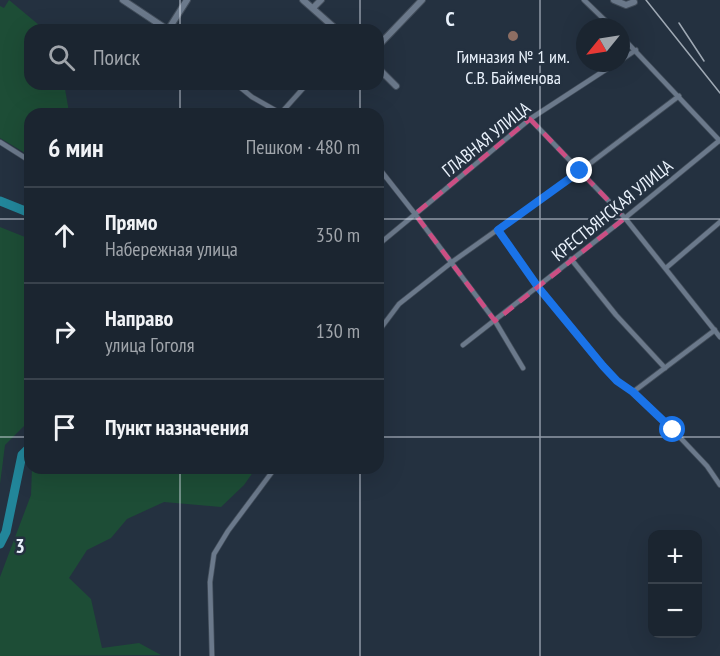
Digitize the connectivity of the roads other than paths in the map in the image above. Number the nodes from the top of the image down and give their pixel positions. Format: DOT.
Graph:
graph roads {
  1 [pos="123,0"];
  2 [pos="187,0"];
  3 [pos="303,0"];
  4 [pos="321,0"];
  5 [pos="422,0"];
  6 [pos="584,0"];
  7 [pos="615,0"];
  8 [pos="634,2"];
  9 [pos="313,8"];
  10 [pos="603,18"];
  11 [pos="159,24"];
  12 [pos="172,24"];
  13 [pos="330,24"];
  14 [pos="384,40"];
  15 [pos="630,44"];
  16 [pos="636,50"];
  17 [pos="630,54"];
  18 [pos="602,72"];
  19 [pos="384,75"];
  20 [pos="396,86"];
  21 [pos="243,90"];
  22 [pos="302,90"];
  23 [pos="680,96"];
  24 [pos="271,108"];
  25 [pos="287,108"];
  26 [pos="530,119"];
  27 [pos="720,140"];
  28 [pos="0,142"];
  29 [pos="24,157"];
  30 [pos="580,171"];
  31 [pos="384,175"];
  32 [pos="415,214"];
  33 [pos="625,218"];
  34 [pos="720,222"];
  35 [pos="498,230"];
  36 [pos="384,240"];
  37 [pos="572,259"];
  38 [pos="452,262"];
  39 [pos="666,268"];
  40 [pos="538,287"];
  41 [pos="495,321"];
  42 [pos="384,324"];
  43 [pos="715,330"];
  44 [pos="720,337"];
  45 [pos="463,345"];
  46 [pos="523,368"];
  47 [pos="665,368"];
  48 [pos="633,392"];
  49 [pos="271,474"];
  50 [pos="720,485"];
  51 [pos="212,656"];
  1 -- 11 [label="street"];
  2 -- 12 [label="street"];
  3 -- 9 [label="street"];
  4 -- 9 [label="street"];
  5 -- 14 [label="street"];
  6 -- 10 [label="street"];
  7 -- 8 [label="street"];
  9 -- 13 [label="street"];
  15 -- 16 [label="street"];
  16 -- 17 [label="street"];
  16 -- 23 [label="street"];
  18 -- 26 [label="street, ГЛАВНАЯ УЛИЦА"];
  19 -- 20 [label="street"];
  21 -- 24 [label="street"];
  22 -- 25 [label="street"];
  23 -- 27 [label="street"];
  23 -- 30 [label="street"];
  26 -- 30 [label="street"];
  26 -- 32 [label="street, ГЛАВНАЯ УЛИЦА"];
  27 -- 33 [label="street, КРЕСТЬЯНСКАЯ УЛИЦА"];
  28 -- 29 [label="street"];
  30 -- 33 [label="street"];
  30 -- 35 [label="street"];
  31 -- 32 [label="street"];
  32 -- 36 [label="street, ГЛАВНАЯ УЛИЦА"];
  32 -- 38 [label="street"];
  33 -- 37 [label="street, КРЕСТЬЯНСКАЯ УЛИЦА"];
  33 -- 39 [label="street"];
  34 -- 39 [label="street"];
  35 -- 38 [label="street"];
  35 -- 40 [label="street"];
  37 -- 40 [label="street, КРЕСТЬЯНСКАЯ УЛИЦА"];
  37 -- 47 [label="street"];
  38 -- 41 [label="street"];
  38 -- 42 [label="street"];
  39 -- 43 [label="street"];
  40 -- 41 [label="street, КРЕСТЬЯНСКАЯ УЛИЦА"];
  40 -- 48 [label="street"];
  41 -- 45 [label="street, КРЕСТЬЯНСКАЯ УЛИЦА"];
  41 -- 46 [label="street"];
  43 -- 44 [label="street"];
  43 -- 47 [label="street"];
  47 -- 48 [label="street"];
  48 -- 50 [label="street"];
  49 -- 51 [label="street"];
}
